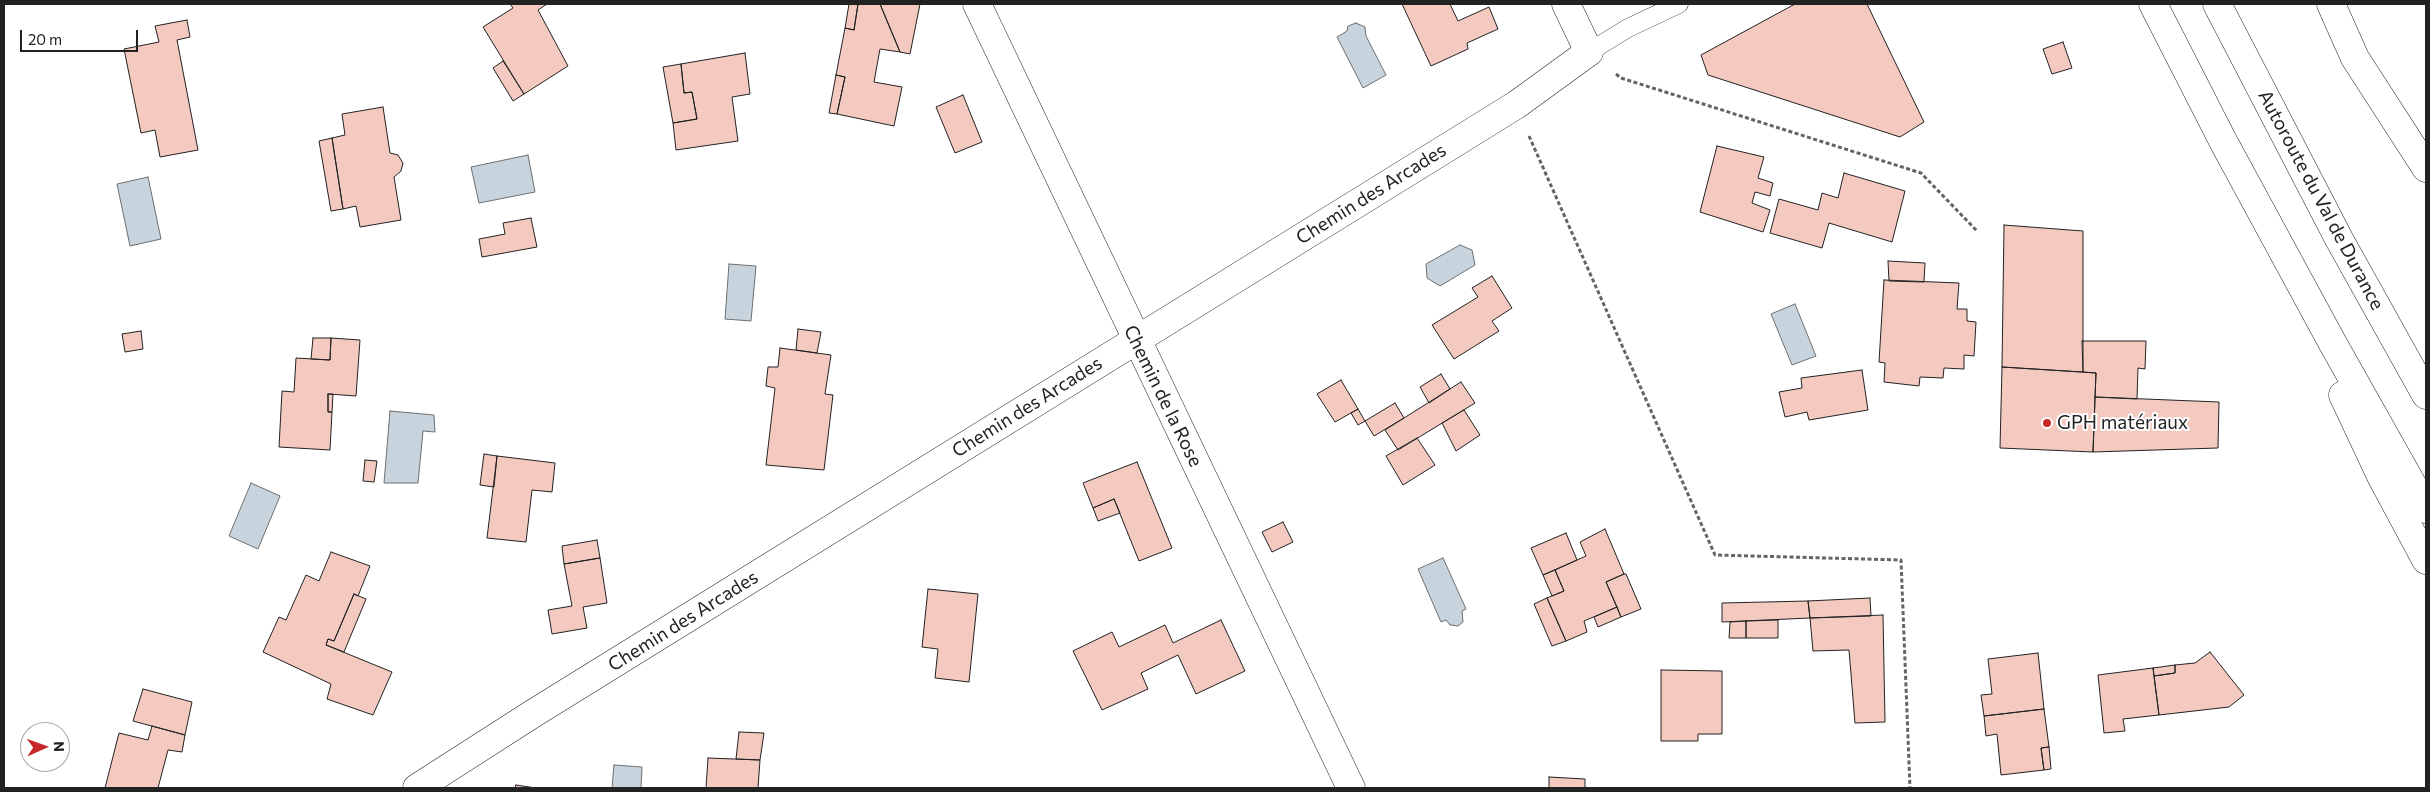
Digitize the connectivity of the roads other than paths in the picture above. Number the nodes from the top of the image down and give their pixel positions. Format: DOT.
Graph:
graph roads {
  1 [pos="977,4"];
  2 [pos="1566,4"];
  3 [pos="1679,4"];
  4 [pos="2153,4"];
  5 [pos="2217,4"];
  6 [pos="2312,4"];
  7 [pos="2331,4"];
  8 [pos="1589,52"];
  9 [pos="2355,58"];
  10 [pos="2223,141"];
  11 [pos="2426,168"];
  12 [pos="1136,340"];
  13 [pos="2426,395"];
  14 [pos="2426,509"];
  15 [pos="2426,560"];
  16 [pos="417,788"];
  17 [pos="1351,788"];
  1 -- 12 [label="main road, Chemin de la Rose"];
  2 -- 8 [label="main road"];
  3 -- 8 [label="lane"];
  4 -- 10 [label="main road"];
  5 -- 13 [label="main road, Autoroute du Val de Durance"];
  6 -- 9 [label="main road"];
  7 -- 9 [label="main road"];
  8 -- 12 [label="main road, Chemin des Arcades"];
  9 -- 11 [label="main road"];
  10 -- 14 [label="main road"];
  10 -- 15 [label="main road"];
  12 -- 16 [label="main road, Chemin des Arcades"];
  12 -- 17 [label="main road, Chemin de la Rose"];
}
